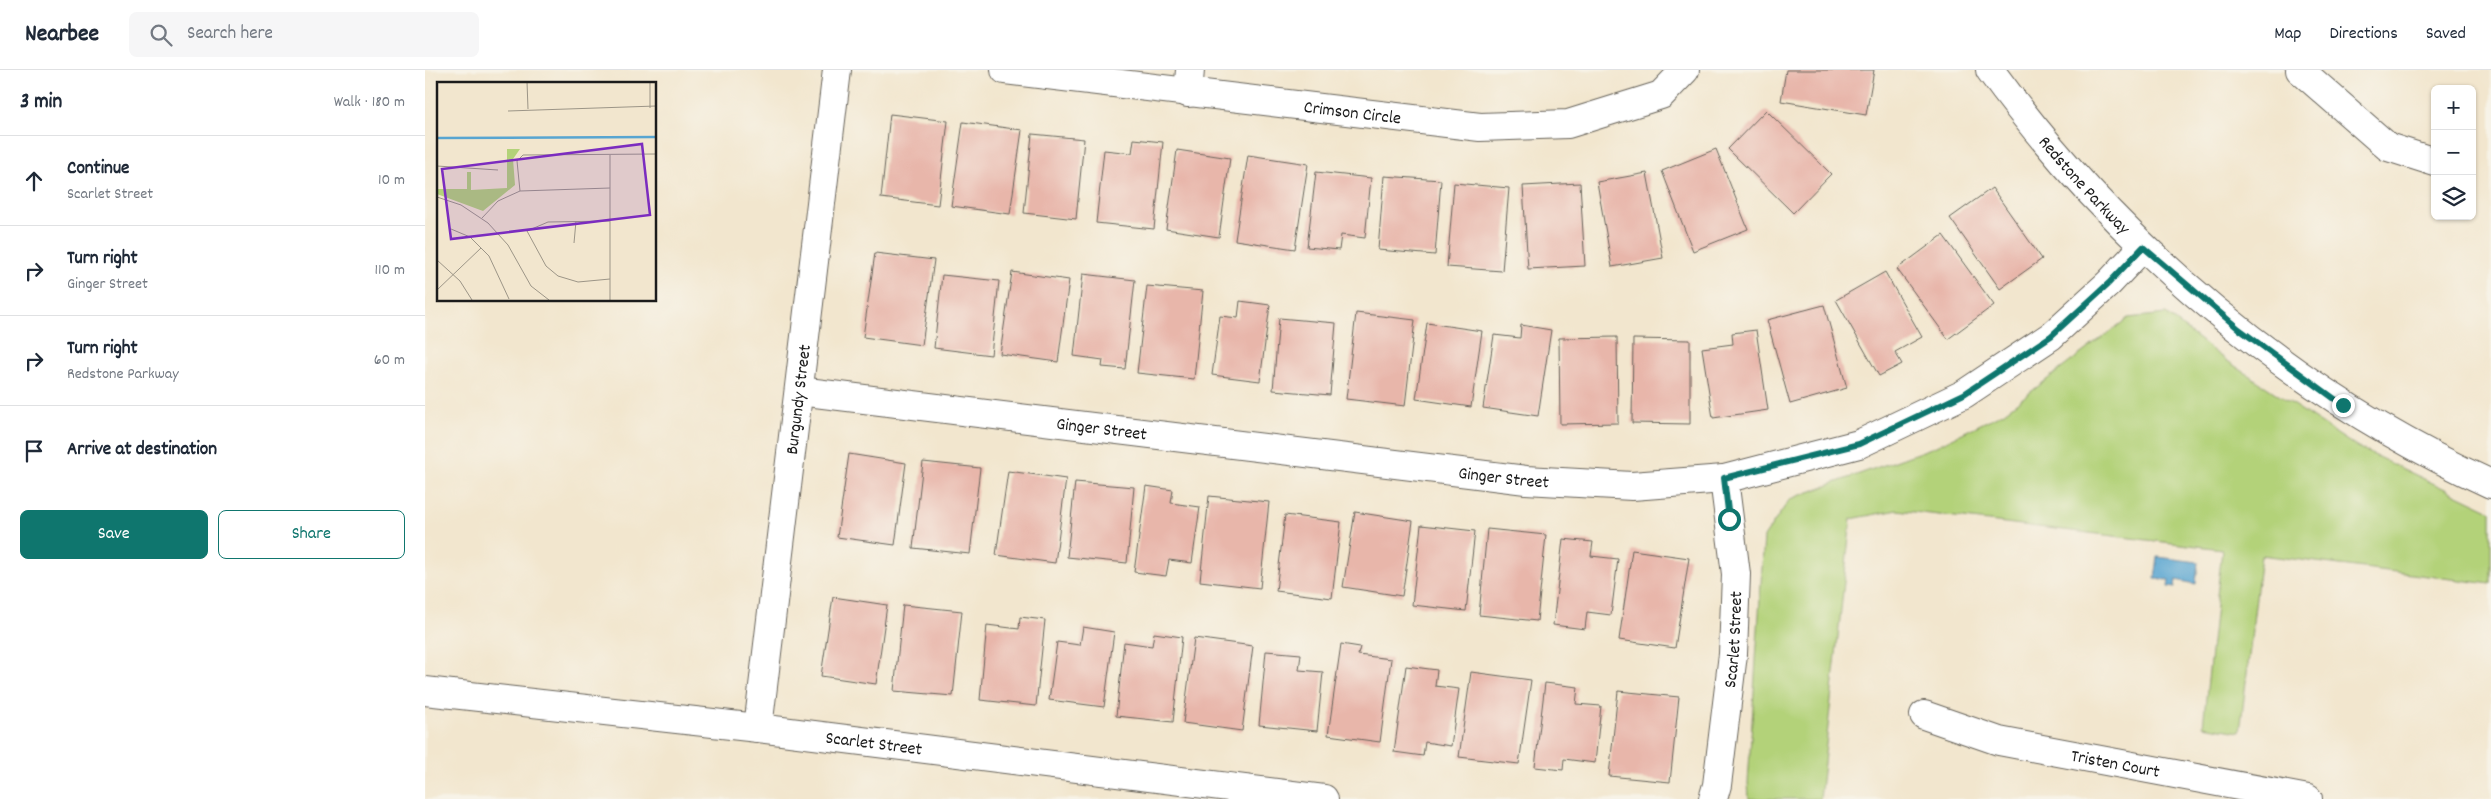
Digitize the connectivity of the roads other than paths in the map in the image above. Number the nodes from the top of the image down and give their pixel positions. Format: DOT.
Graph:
graph roads {
  1 [pos="837,70"];
  2 [pos="1005,70"];
  3 [pos="1685,70"];
  4 [pos="1990,70"];
  5 [pos="2300,70"];
  6 [pos="1189,82"];
  7 [pos="2431,161"];
  8 [pos="2143,247"];
  9 [pos="799,391"];
  10 [pos="1724,478"];
  11 [pos="2491,484"];
  12 [pos="425,691"];
  13 [pos="1924,715"];
  14 [pos="758,728"];
  15 [pos="1324,799"];
  16 [pos="1713,799"];
  17 [pos="2308,799"];
  1 -- 9 [label="street, Burgundy Street"];
  2 -- 6 [label="street, Crimson Circle"];
  3 -- 6 [label="street, Crimson Circle"];
  4 -- 8 [label="street, Redstone Parkway"];
  5 -- 7 [label="street"];
  8 -- 10 [label="street, Ginger Street"];
  8 -- 11 [label="street, Redstone Parkway"];
  9 -- 10 [label="street, Ginger Street"];
  9 -- 14 [label="street, Burgundy Street"];
  10 -- 16 [label="street, Scarlet Street"];
  12 -- 14 [label="street, Scarlet Street"];
  13 -- 17 [label="street, Tristen Court"];
  14 -- 15 [label="street, Scarlet Street"];
}
